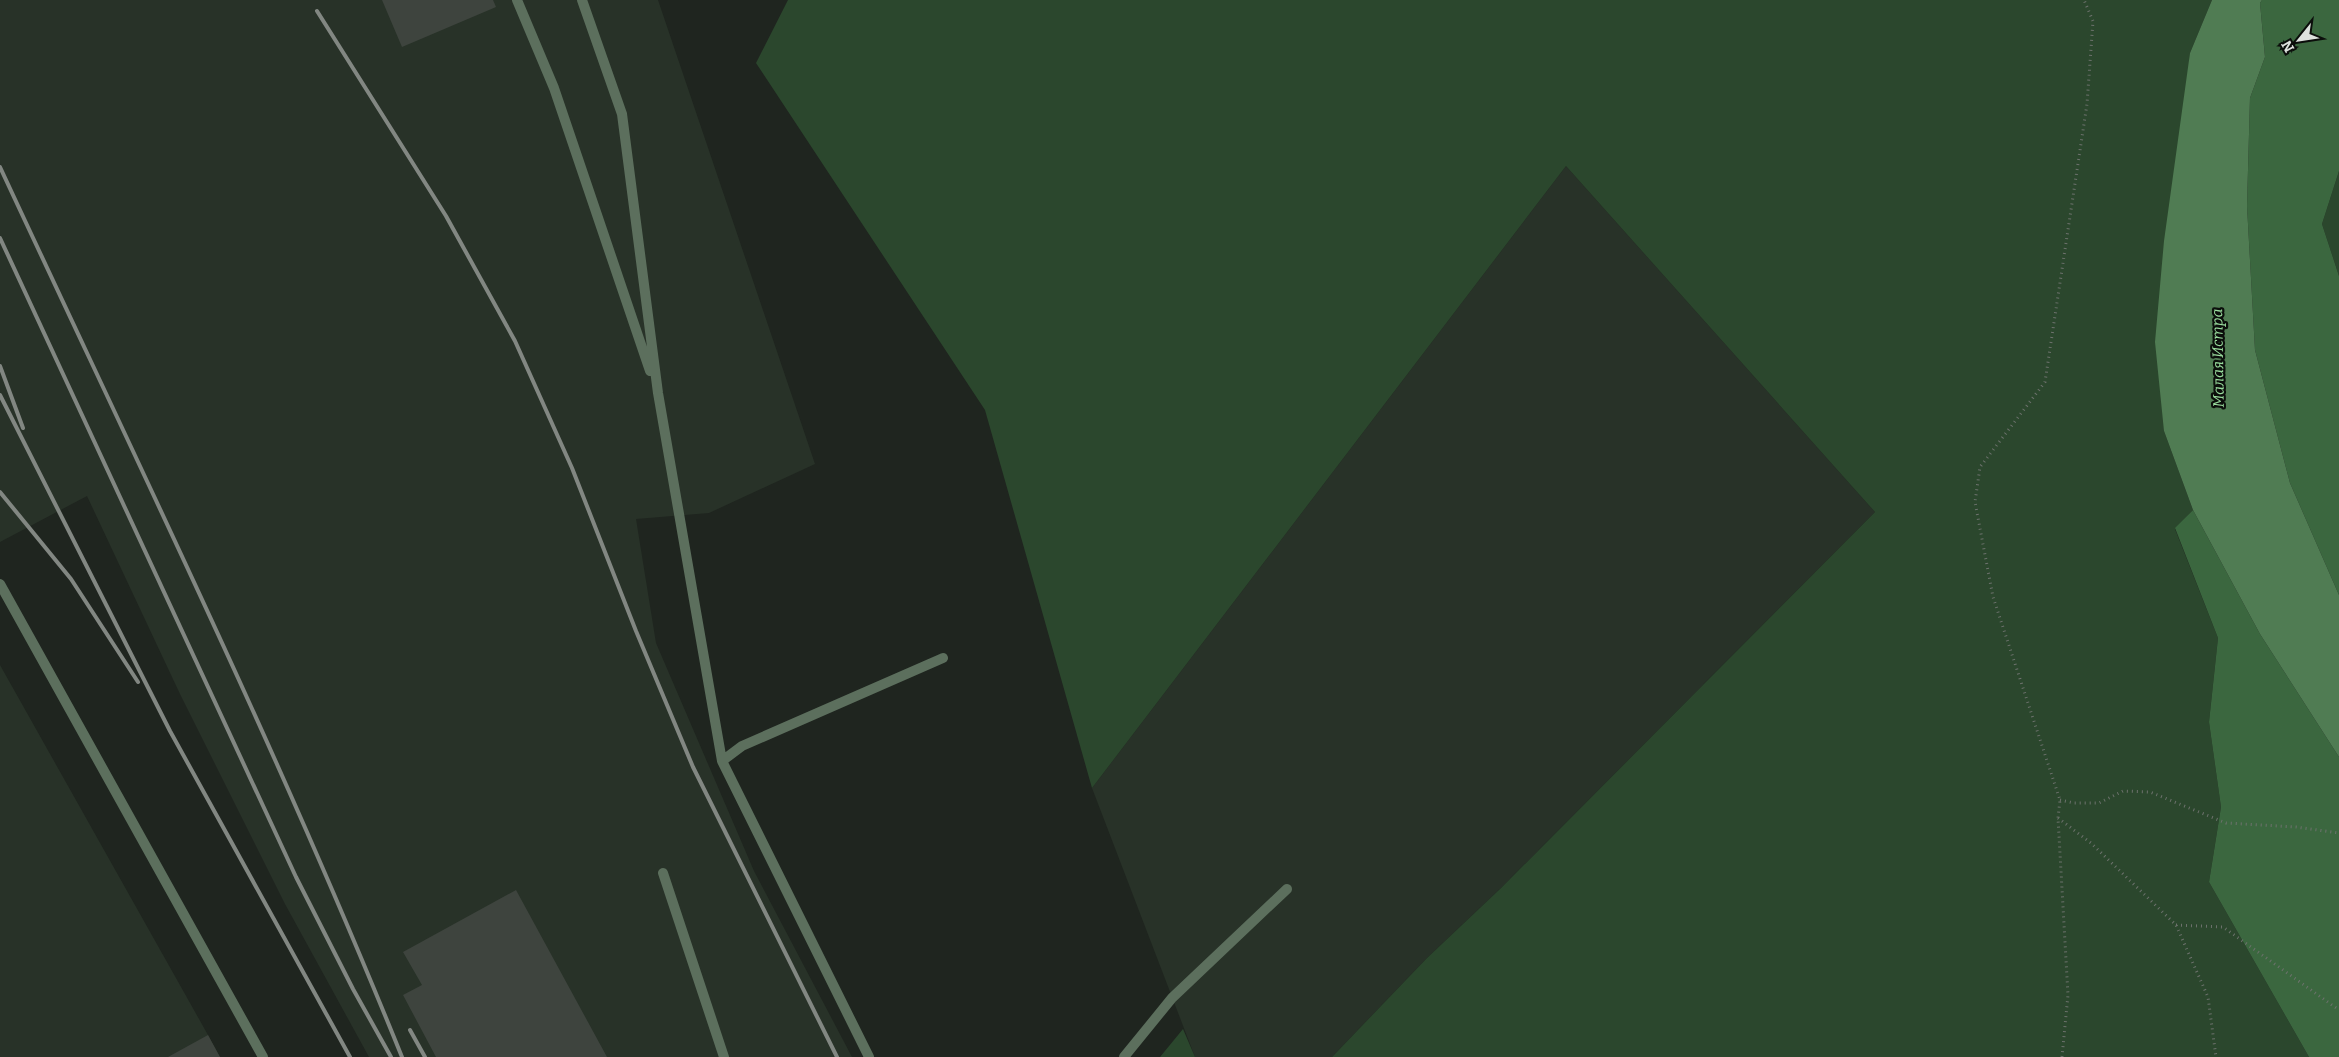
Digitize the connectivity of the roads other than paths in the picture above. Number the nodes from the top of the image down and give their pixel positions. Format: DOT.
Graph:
graph roads {
  1 [pos="517,0"];
  2 [pos="582,0"];
  3 [pos="658,393"];
  4 [pos="0,584"];
  5 [pos="943,658"];
  6 [pos="722,761"];
  7 [pos="663,873"];
  8 [pos="1287,889"];
  9 [pos="263,1057"];
  10 [pos="724,1057"];
  11 [pos="869,1057"];
  12 [pos="1124,1057"];
  1 -- 3 [label="lane"];
  2 -- 3 [label="lane"];
  3 -- 6 [label="lane"];
  4 -- 9 [label="lane"];
  5 -- 6 [label="lane"];
  6 -- 11 [label="lane"];
  7 -- 10 [label="lane"];
  8 -- 12 [label="lane"];
}
